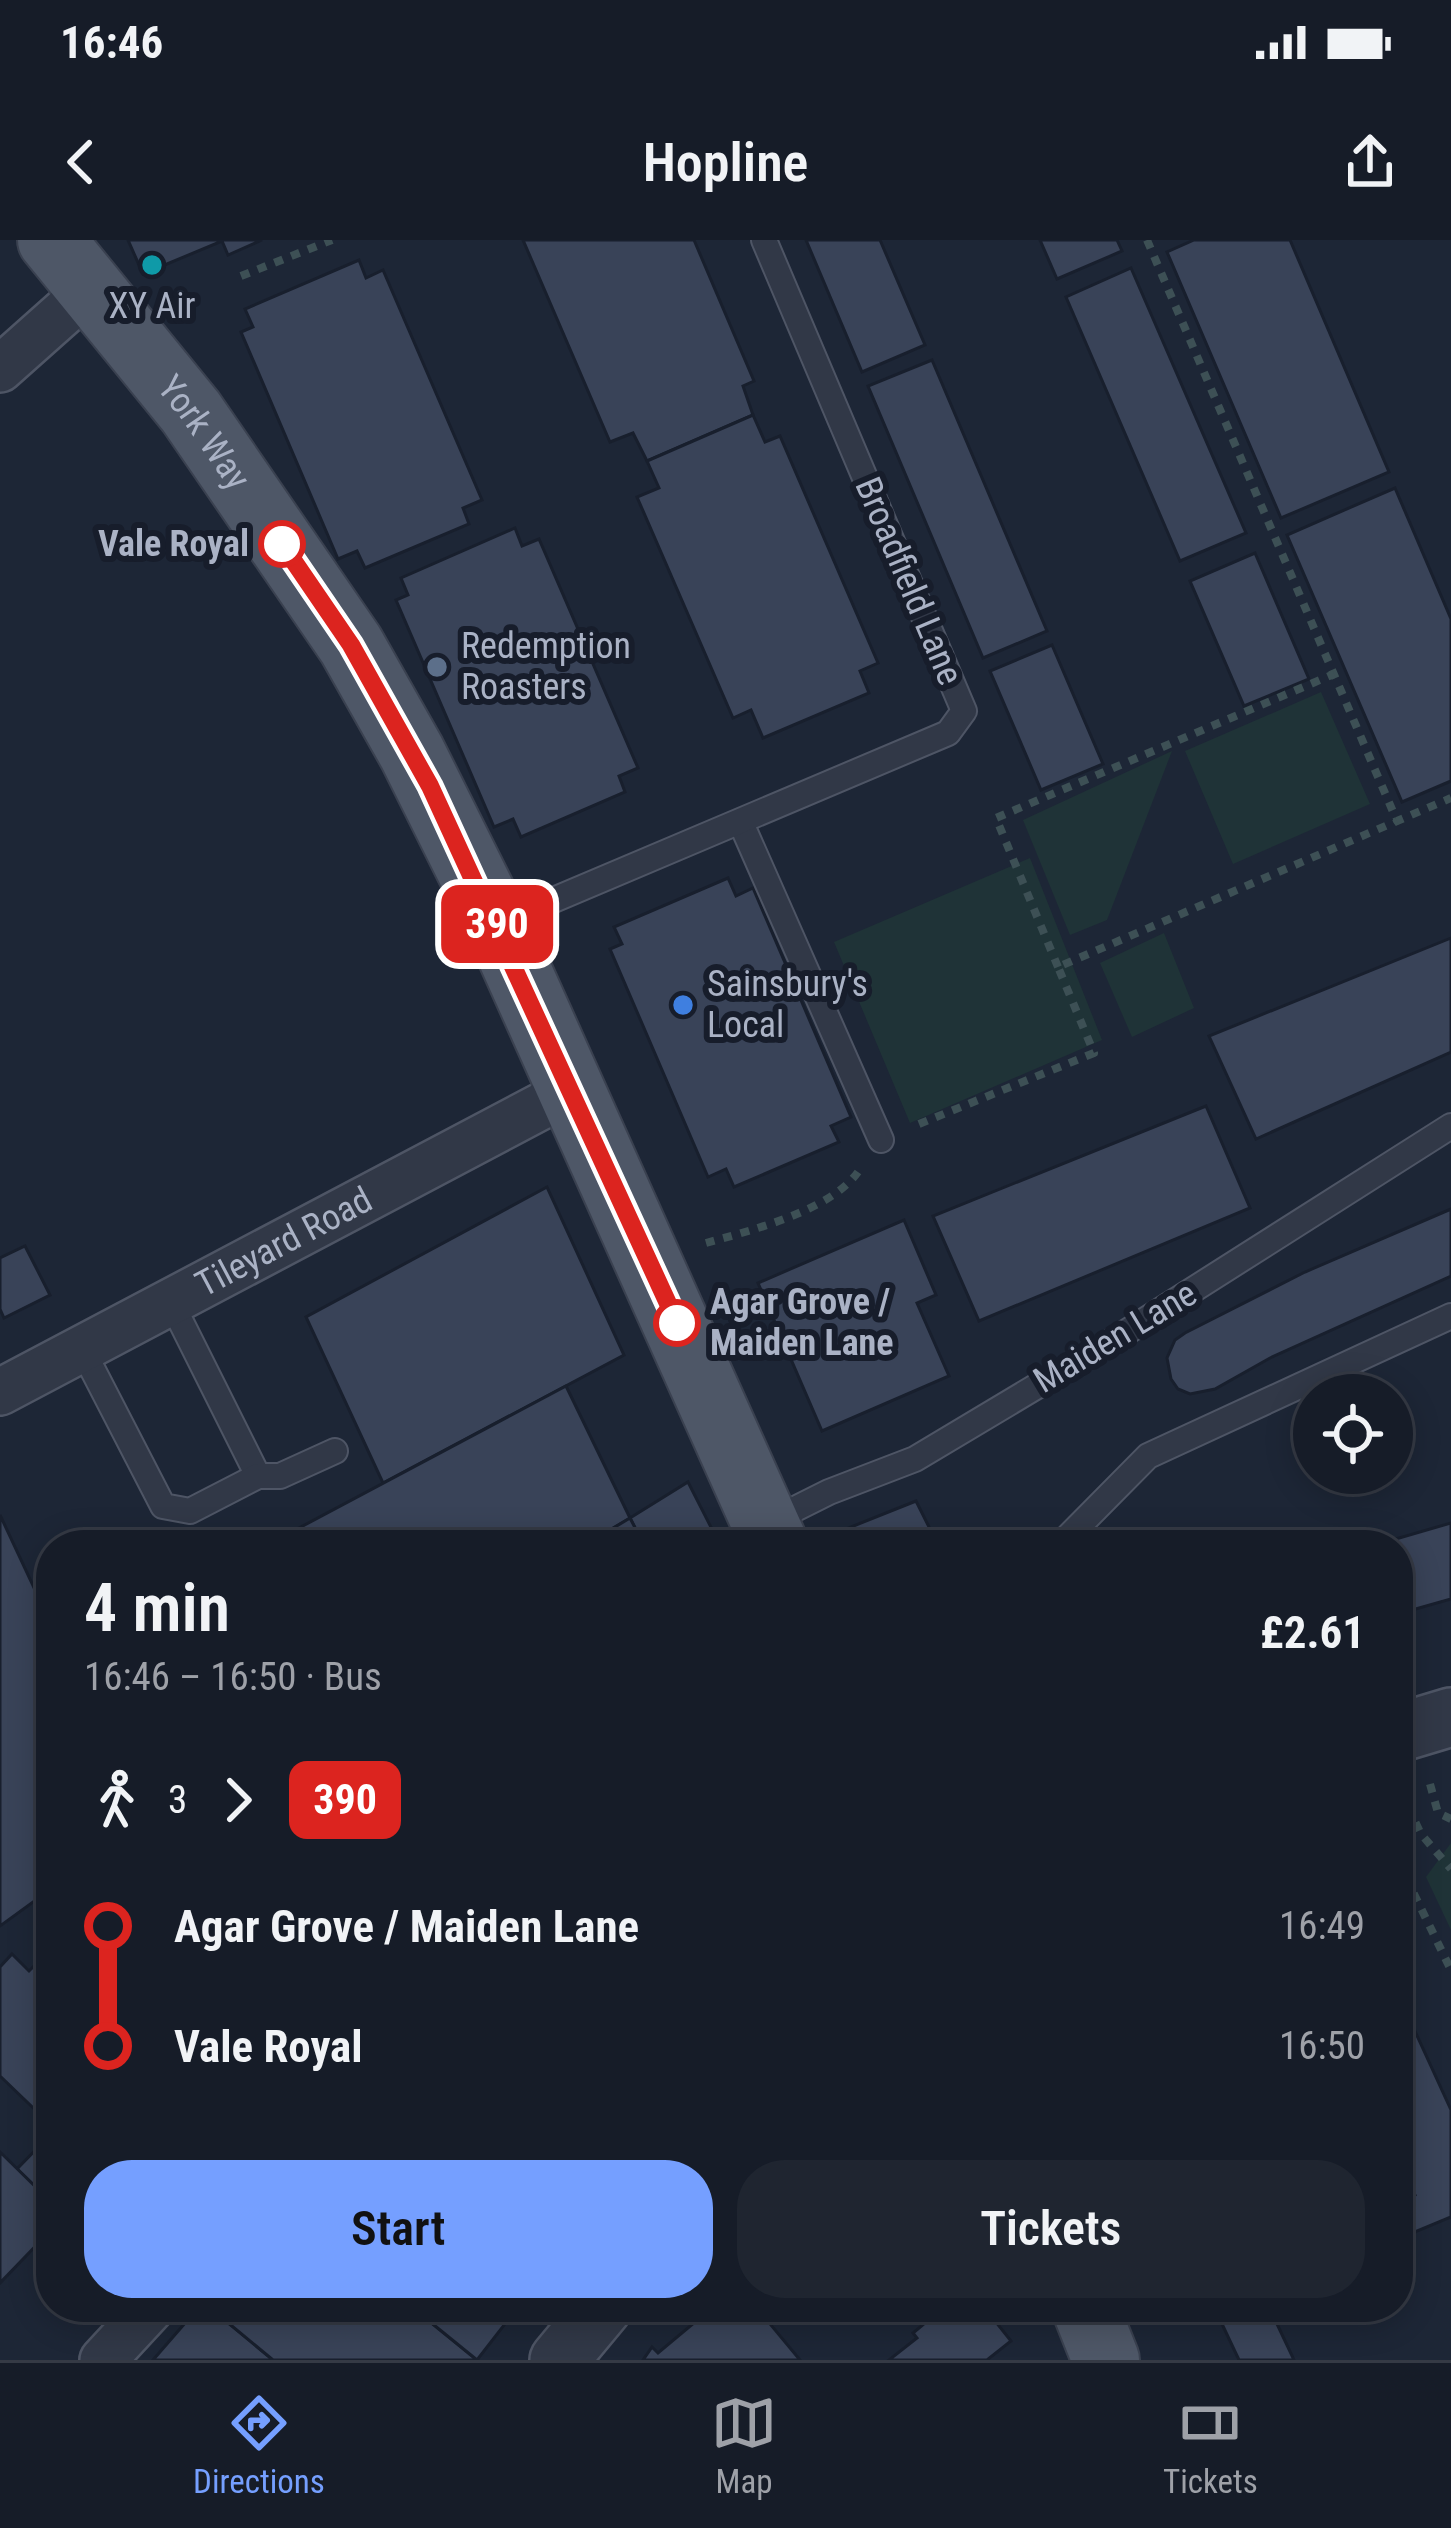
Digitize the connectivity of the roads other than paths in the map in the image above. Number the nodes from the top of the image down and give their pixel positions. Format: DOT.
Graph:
graph roads {
  1 [pos="764,240"];
  2 [pos="71,264"];
  3 [pos="0,369"];
  4 [pos="741,823"];
  5 [pos="497,924"];
  6 [pos="570,1091"];
  7 [pos="1451,1126"];
  8 [pos="881,1139"];
  9 [pos="171,1302"];
  10 [pos="1451,1316"];
  11 [pos="82,1349"];
  12 [pos="0,1392"];
  13 [pos="335,1451"];
  14 [pos="258,1475"];
  15 [pos="769,1530"];
  16 [pos="777,1530"];
  17 [pos="1075,1530"];
  18 [pos="1451,1717"];
  19 [pos="1413,1728"];
  20 [pos="138,2322"];
  21 [pos="591,2322"];
  22 [pos="1091,2322"];
  23 [pos="104,2360"];
  24 [pos="559,2360"];
  25 [pos="1106,2360"];
  1 -- 4 [label="lane, Broadfield Lane"];
  2 -- 3 [label="street"];
  2 -- 5 [label="main road, York Way"];
  4 -- 5 [label="lane, Broadfield Lane"];
  4 -- 8 [label="lane"];
  5 -- 6 [label="main road, York Way"];
  6 -- 9 [label="street, Tileyard Road"];
  6 -- 15 [label="main road, York Way"];
  7 -- 16 [label="lane, Maiden Lane"];
  9 -- 11 [label="street, Tileyard Road"];
  9 -- 14 [label="lane"];
  10 -- 17 [label="lane"];
  11 -- 12 [label="street, Tileyard Road"];
  11 -- 14 [label="lane"];
  13 -- 14 [label="lane"];
  18 -- 19 [label="street"];
  20 -- 23 [label="street"];
  21 -- 24 [label="street"];
  22 -- 25 [label="main road"];
}
